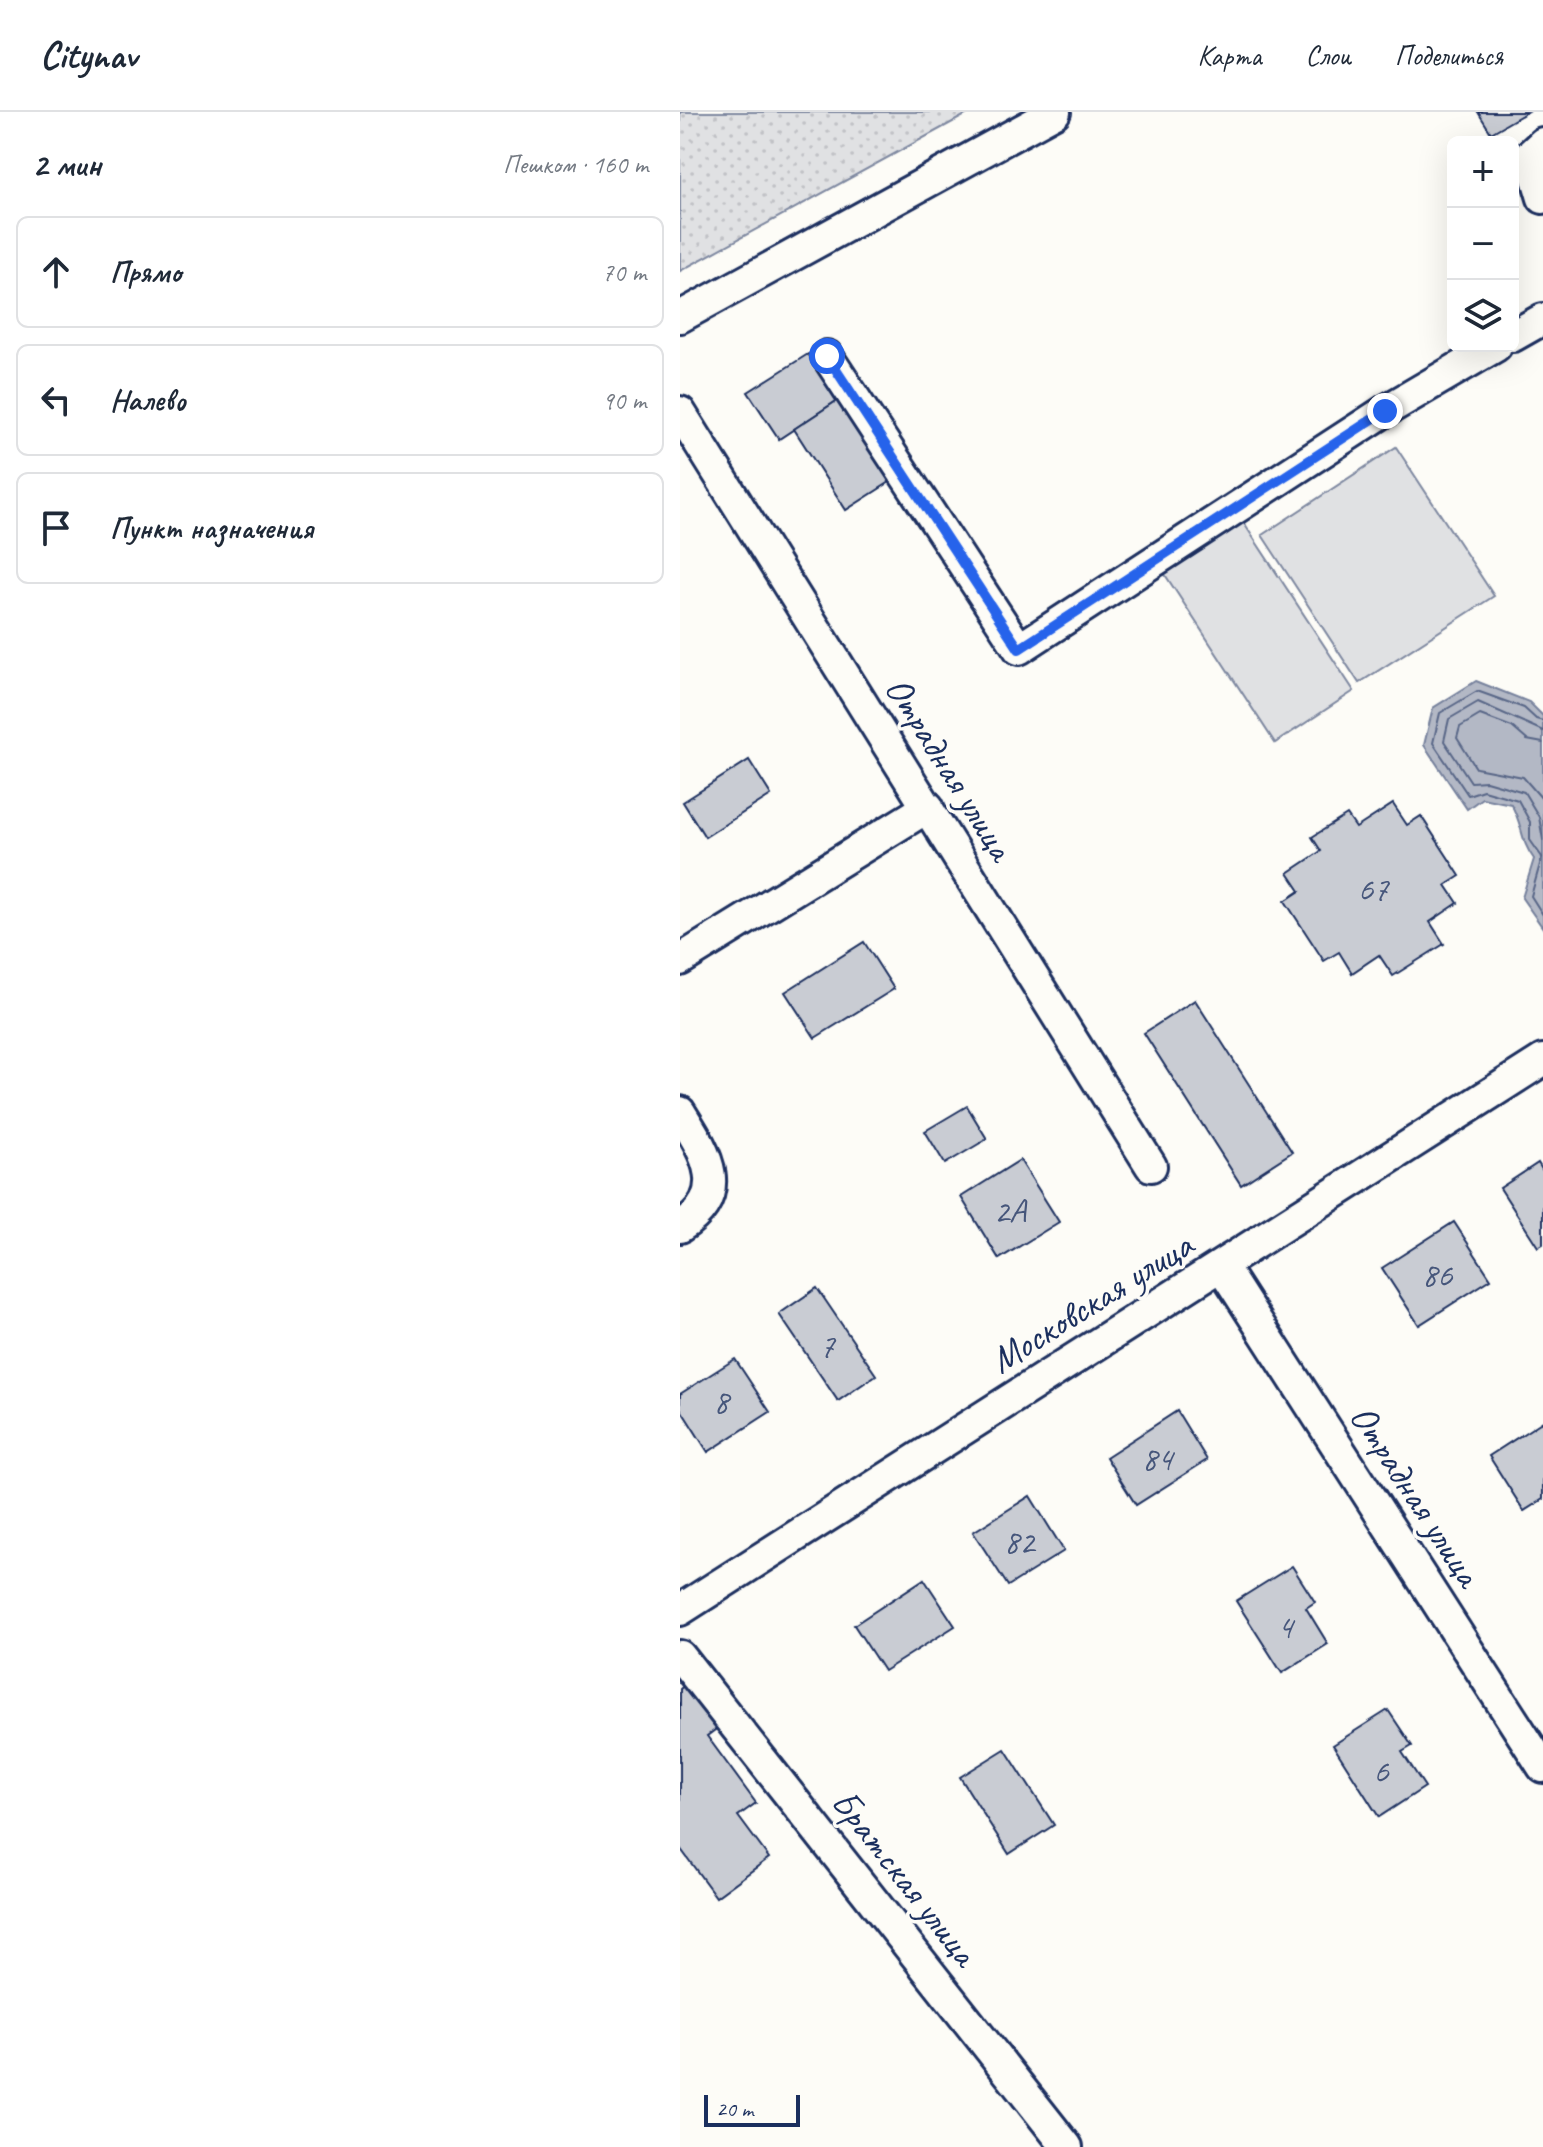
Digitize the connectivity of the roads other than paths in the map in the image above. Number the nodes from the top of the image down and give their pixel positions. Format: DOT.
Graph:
graph roads {
  1 [pos="1055,112"];
  2 [pos="1020,121"];
  3 [pos="1543,143"];
  4 [pos="1543,198"];
  5 [pos="680,317"];
  6 [pos="1543,319"];
  7 [pos="1519,333"];
  8 [pos="1486,352"];
  9 [pos="827,356"];
  10 [pos="680,412"];
  11 [pos="928,807"];
  12 [pos="680,960"];
  13 [pos="1543,1060"];
  14 [pos="680,1112"];
  15 [pos="1151,1166"];
  16 [pos="680,1227"];
  17 [pos="1222,1267"];
  18 [pos="680,1610"];
  19 [pos="680,1656"];
  20 [pos="1543,1767"];
  21 [pos="1067,2147"];
  1 -- 2 [label="street"];
  2 -- 5 [label="street"];
  3 -- 4 [label="street"];
  6 -- 7 [label="street"];
  8 -- 9 [label="street"];
  10 -- 11 [label="street, Отрадная улица"];
  11 -- 12 [label="street"];
  11 -- 15 [label="street, Отрадная улица"];
  13 -- 17 [label="street, Московская улица"];
  14 -- 16 [label="street"];
  17 -- 18 [label="street, Московская улица"];
  17 -- 20 [label="street, Отрадная улица"];
  19 -- 21 [label="street, Братская улица"];
}
